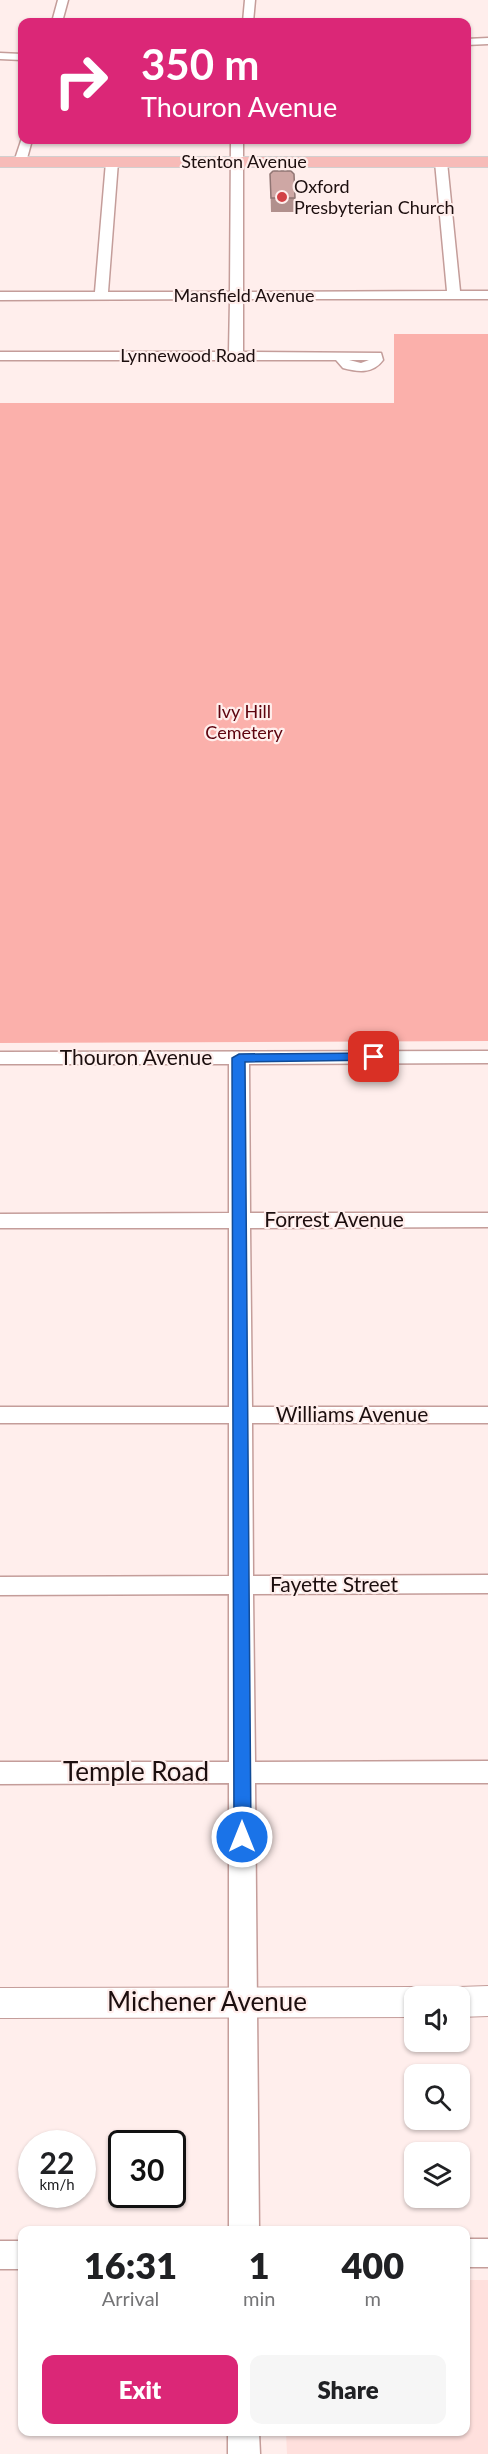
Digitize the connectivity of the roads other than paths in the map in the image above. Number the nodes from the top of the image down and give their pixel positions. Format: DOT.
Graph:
graph roads {
  1 [pos="63,0"];
  2 [pos="250,0"];
  3 [pos="58,18"];
  4 [pos="248,18"];
  5 [pos="488,41"];
  6 [pos="471,42"];
  7 [pos="0,56"];
  8 [pos="18,57"];
  9 [pos="25,144"];
  10 [pos="237,144"];
  11 [pos="0,162"];
  12 [pos="20,162"];
  13 [pos="112,162"];
  14 [pos="235,162"];
  15 [pos="441,162"];
  16 [pos="488,162"];
  17 [pos="454,295"];
  18 [pos="488,295"];
  19 [pos="0,296"];
  20 [pos="101,296"];
  21 [pos="235,296"];
  22 [pos="0,356"];
  23 [pos="236,356"];
  24 [pos="376,356"];
  25 [pos="488,1057"];
  26 [pos="0,1058"];
  27 [pos="239,1058"];
  28 [pos="240,1220"];
  29 [pos="488,1220"];
  30 [pos="0,1221"];
  31 [pos="488,1414"];
  32 [pos="240,1415"];
  33 [pos="0,1416"];
  34 [pos="488,1584"];
  35 [pos="241,1585"];
  36 [pos="0,1586"];
  37 [pos="242,1772"];
  38 [pos="488,1772"];
  39 [pos="0,1773"];
  40 [pos="488,2001"];
  41 [pos="243,2002"];
  42 [pos="404,2002"];
  43 [pos="470,2002"];
  44 [pos="0,2003"];
  45 [pos="244,2226"];
  46 [pos="470,2253"];
  47 [pos="488,2253"];
  48 [pos="0,2255"];
  49 [pos="18,2255"];
  50 [pos="244,2436"];
  51 [pos="244,2454"];
  1 -- 3 [label="street"];
  2 -- 4 [label="street"];
  5 -- 6 [label="street"];
  7 -- 8 [label="street"];
  9 -- 12 [label="street"];
  10 -- 14 [label="street"];
  11 -- 12 [label="main road, Stenton Avenue"];
  12 -- 13 [label="main road, Stenton Avenue"];
  13 -- 14 [label="main road, Stenton Avenue"];
  13 -- 20 [label="street"];
  14 -- 15 [label="main road, Stenton Avenue"];
  14 -- 21 [label="street"];
  15 -- 16 [label="main road, Stenton Avenue"];
  15 -- 17 [label="street"];
  17 -- 18 [label="street, Mansfield Avenue"];
  17 -- 21 [label="street, Mansfield Avenue"];
  19 -- 20 [label="street, Mansfield Avenue"];
  20 -- 21 [label="street, Mansfield Avenue"];
  21 -- 23 [label="street"];
  22 -- 23 [label="street, Lynnewood Road"];
  23 -- 24 [label="street, Lynnewood Road"];
  25 -- 27 [label="street, Thouron Avenue"];
  26 -- 27 [label="street, Thouron Avenue"];
  27 -- 28 [label="street"];
  28 -- 29 [label="street, Forrest Avenue"];
  28 -- 30 [label="street, Forrest Avenue"];
  28 -- 32 [label="street"];
  31 -- 32 [label="street, Williams Avenue"];
  32 -- 33 [label="street, Williams Avenue"];
  32 -- 35 [label="street"];
  34 -- 35 [label="street, Fayette Street"];
  35 -- 36 [label="street, Fayette Street"];
  35 -- 37 [label="street"];
  37 -- 38 [label="street, Temple Road"];
  37 -- 39 [label="street, Temple Road"];
  37 -- 41 [label="street"];
  40 -- 43 [label="street"];
  41 -- 42 [label="street, Michener Avenue"];
  41 -- 44 [label="street, Michener Avenue"];
  41 -- 45 [label="street"];
  46 -- 47 [label="street"];
  48 -- 49 [label="street"];
  50 -- 51 [label="street"];
}
